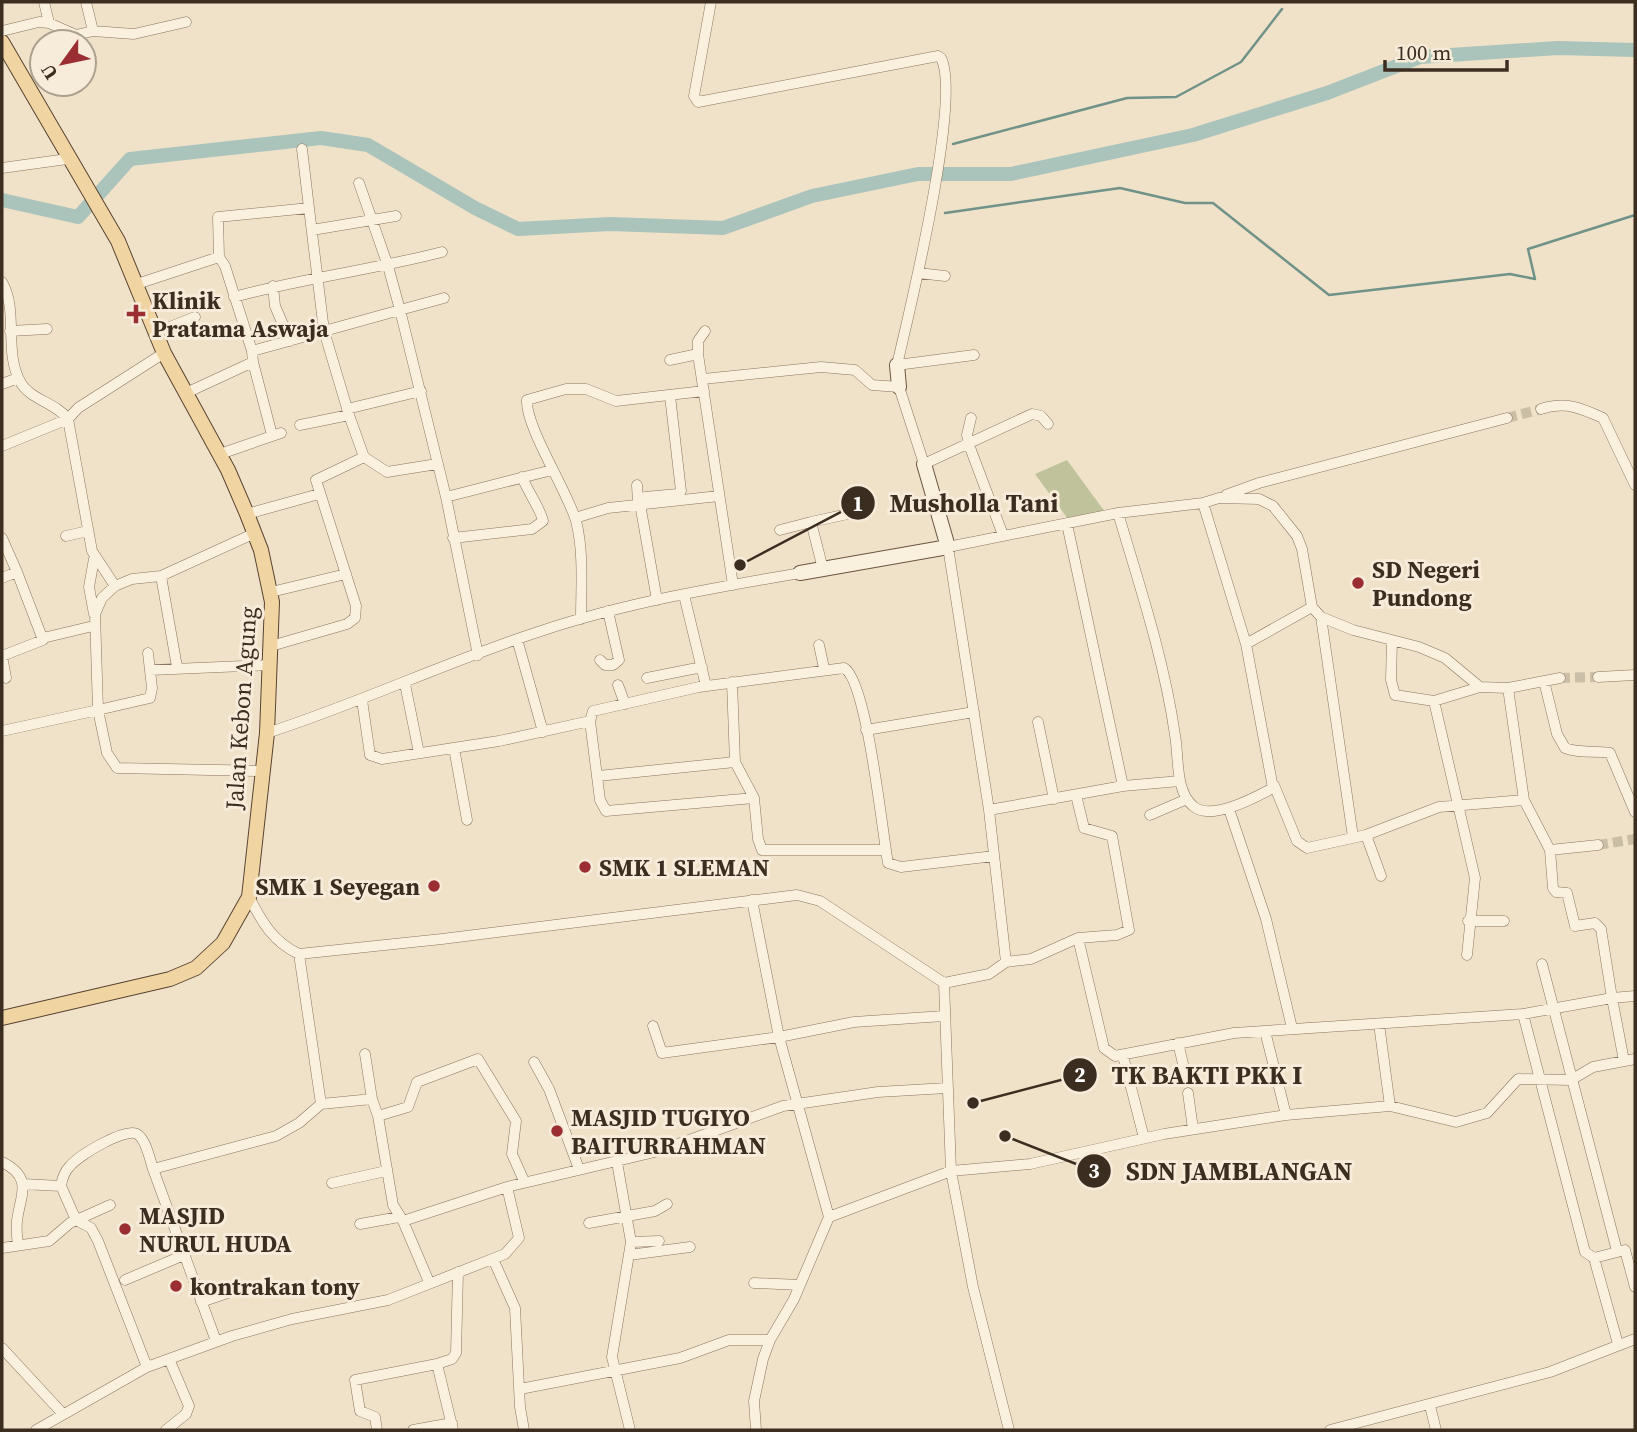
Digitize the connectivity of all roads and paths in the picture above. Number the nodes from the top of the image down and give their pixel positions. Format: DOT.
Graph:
graph roads {
  1 [pos="44,2"];
  2 [pos="86,2"];
  3 [pos="711,2"];
  4 [pos="49,23"];
  5 [pos="186,23"];
  6 [pos="60,28"];
  7 [pos="92,28"];
  8 [pos="2,31"];
  9 [pos="98,31"];
  10 [pos="2,42"];
  11 [pos="302,149"];
  12 [pos="67,159"];
  13 [pos="2,168"];
  14 [pos="359,183"];
  15 [pos="309,208"];
  16 [pos="396,216"];
  17 [pos="372,220"];
  18 [pos="312,230"];
  19 [pos="442,252"];
  20 [pos="219,257"];
  21 [pos="388,266"];
  22 [pos="918,273"];
  23 [pos="945,276"];
  24 [pos="316,278"];
  25 [pos="2,282"];
  26 [pos="138,284"];
  27 [pos="273,286"];
  28 [pos="233,297"];
  29 [pos="444,298"];
  30 [pos="400,310"];
  31 [pos="195,317"];
  32 [pos="47,328"];
  33 [pos="10,331"];
  34 [pos="324,331"];
  35 [pos="705,331"];
  36 [pos="157,332"];
  37 [pos="290,341"];
  38 [pos="164,353"];
  39 [pos="698,354"];
  40 [pos="974,355"];
  41 [pos="252,356"];
  42 [pos="670,360"];
  43 [pos="897,365"];
  44 [pos="18,378"];
  45 [pos="703,379"];
  46 [pos="2,384"];
  47 [pos="899,387"];
  48 [pos="421,391"];
  49 [pos="704,391"];
  50 [pos="186,393"];
  51 [pos="670,396"];
  52 [pos="1541,409"];
  53 [pos="348,412"];
  54 [pos="971,418"];
  55 [pos="1507,418"];
  56 [pos="68,419"];
  57 [pos="1048,424"];
  58 [pos="300,425"];
  59 [pos="969,445"];
  60 [pos="2,446"];
  61 [pos="220,454"];
  62 [pos="364,457"];
  63 [pos="438,464"];
  64 [pos="925,464"];
  65 [pos="552,470"];
  66 [pos="522,477"];
  67 [pos="637,485"];
  68 [pos="1635,485"];
  69 [pos="319,494"];
  70 [pos="719,496"];
  71 [pos="446,497"];
  72 [pos="1219,498"];
  73 [pos="1203,503"];
  74 [pos="639,504"];
  75 [pos="866,510"];
  76 [pos="1118,513"];
  77 [pos="247,514"];
  78 [pos="575,518"];
  79 [pos="811,522"];
  80 [pos="1067,524"];
  81 [pos="780,530"];
  82 [pos="88,531"];
  83 [pos="255,533"];
  84 [pos="1003,535"];
  85 [pos="66,536"];
  86 [pos="2,538"];
  87 [pos="453,538"];
  88 [pos="948,547"];
  89 [pos="94,559"];
  90 [pos="823,569"];
  91 [pos="17,572"];
  92 [pos="800,573"];
  93 [pos="346,574"];
  94 [pos="161,576"];
  95 [pos="2,578"];
  96 [pos="733,584"];
  97 [pos="115,586"];
  98 [pos="271,592"];
  99 [pos="684,595"];
  100 [pos="657,600"];
  101 [pos="1312,607"];
  102 [pos="608,611"];
  103 [pos="95,614"];
  104 [pos="1321,617"];
  105 [pos="580,619"];
  106 [pos="89,627"];
  107 [pos="43,638"];
  108 [pos="517,639"];
  109 [pos="1392,640"];
  110 [pos="1246,644"];
  111 [pos="819,645"];
  112 [pos="271,646"];
  113 [pos="148,653"];
  114 [pos="478,655"];
  115 [pos="600,660"];
  116 [pos="269,664"];
  117 [pos="177,667"];
  118 [pos="702,667"];
  119 [pos="824,668"];
  120 [pos="150,670"];
  121 [pos="1635,675"];
  122 [pos="1598,677"];
  123 [pos="6,678"];
  124 [pos="647,678"];
  125 [pos="1560,678"];
  126 [pos="1544,681"];
  127 [pos="732,682"];
  128 [pos="405,684"];
  129 [pos="618,685"];
  130 [pos="706,686"];
  131 [pos="1480,687"];
  132 [pos="1508,688"];
  133 [pos="362,700"];
  134 [pos="1434,701"];
  135 [pos="625,704"];
  136 [pos="98,710"];
  137 [pos="974,712"];
  138 [pos="590,721"];
  139 [pos="1038,722"];
  140 [pos="2,730"];
  141 [pos="866,730"];
  142 [pos="543,732"];
  143 [pos="267,733"];
  144 [pos="454,748"];
  145 [pos="419,753"];
  146 [pos="735,762"];
  147 [pos="262,771"];
  148 [pos="598,776"];
  149 [pos="1180,781"];
  150 [pos="1274,785"];
  151 [pos="1124,786"];
  152 [pos="1076,795"];
  153 [pos="754,798"];
  154 [pos="1054,799"];
  155 [pos="1187,799"];
  156 [pos="1524,800"];
  157 [pos="1457,804"];
  158 [pos="1229,808"];
  159 [pos="989,810"];
  160 [pos="1635,813"];
  161 [pos="1150,815"];
  162 [pos="467,820"];
  163 [pos="1366,835"];
  164 [pos="1353,837"];
  165 [pos="1598,845"];
  166 [pos="886,850"];
  167 [pos="1550,850"];
  168 [pos="994,856"];
  169 [pos="1381,876"];
  170 [pos="249,897"];
  171 [pos="752,900"];
  172 [pos="1468,920"];
  173 [pos="1504,921"];
  174 [pos="1078,938"];
  175 [pos="299,954"];
  176 [pos="1467,955"];
  177 [pos="1006,962"];
  178 [pos="1542,964"];
  179 [pos="944,983"];
  180 [pos="1635,996"];
  181 [pos="1612,998"];
  182 [pos="1555,1008"];
  183 [pos="1522,1014"];
  184 [pos="944,1016"];
  185 [pos="2,1018"];
  186 [pos="1379,1024"];
  187 [pos="653,1026"];
  188 [pos="1292,1028"];
  189 [pos="1265,1031"];
  190 [pos="779,1037"];
  191 [pos="1178,1043"];
  192 [pos="365,1054"];
  193 [pos="1124,1056"];
  194 [pos="1635,1059"];
  195 [pos="1624,1061"];
  196 [pos="534,1062"];
  197 [pos="1185,1072"];
  198 [pos="1538,1078"];
  199 [pos="1571,1080"];
  200 [pos="947,1088"];
  201 [pos="1188,1093"];
  202 [pos="372,1099"];
  203 [pos="321,1104"];
  204 [pos="1390,1105"];
  205 [pos="797,1106"];
  206 [pos="1286,1115"];
  207 [pos="378,1116"];
  208 [pos="1193,1129"];
  209 [pos="1144,1138"];
  210 [pos="2,1162"];
  211 [pos="617,1162"];
  212 [pos="153,1169"];
  213 [pos="579,1169"];
  214 [pos="386,1171"];
  215 [pos="951,1171"];
  216 [pos="524,1181"];
  217 [pos="332,1183"];
  218 [pos="23,1184"];
  219 [pos="61,1186"];
  220 [pos="507,1187"];
  221 [pos="667,1204"];
  222 [pos="110,1205"];
  223 [pos="627,1216"];
  224 [pos="829,1217"];
  225 [pos="401,1219"];
  226 [pos="76,1220"];
  227 [pos="589,1223"];
  228 [pos="360,1224"];
  229 [pos="659,1241"];
  230 [pos="631,1242"];
  231 [pos="18,1245"];
  232 [pos="690,1247"];
  233 [pos="2,1248"];
  234 [pos="1617,1251"];
  235 [pos="184,1255"];
  236 [pos="629,1255"];
  237 [pos="1594,1258"];
  238 [pos="493,1259"];
  239 [pos="458,1272"];
  240 [pos="124,1278"];
  241 [pos="429,1282"];
  242 [pos="754,1283"];
  243 [pos="800,1285"];
  244 [pos="248,1286"];
  245 [pos="1635,1287"];
  246 [pos="201,1302"];
  247 [pos="1635,1339"];
  248 [pos="770,1340"];
  249 [pos="216,1341"];
  250 [pos="1618,1345"];
  251 [pos="2,1348"];
  252 [pos="169,1359"];
  253 [pos="437,1364"];
  254 [pos="148,1367"];
  255 [pos="614,1370"];
  256 [pos="520,1389"];
  257 [pos="1430,1406"];
  258 [pos="63,1415"];
  259 [pos="452,1427"];
  260 [pos="37,1430"];
  261 [pos="166,1430"];
  262 [pos="377,1430"];
  263 [pos="413,1430"];
  264 [pos="524,1430"];
  265 [pos="630,1430"];
  266 [pos="756,1430"];
  267 [pos="1009,1430"];
  268 [pos="1330,1430"];
  269 [pos="1436,1430"];
  1 -- 4 [label="street"];
  2 -- 7 [label="street"];
  3 -- 22 [label="street"];
  4 -- 6 [label="street"];
  4 -- 8 [label="street"];
  5 -- 9 [label="street"];
  10 -- 12 [label="main road, Jalan Kebon Agung"];
  11 -- 15 [label="street"];
  12 -- 13 [label="street"];
  12 -- 26 [label="main road, Jalan Kebon Agung"];
  14 -- 17 [label="street"];
  15 -- 18 [label="street"];
  15 -- 20 [label="street"];
  16 -- 17 [label="street"];
  17 -- 18 [label="street"];
  17 -- 21 [label="street"];
  18 -- 24 [label="street"];
  19 -- 21 [label="street"];
  20 -- 26 [label="street"];
  20 -- 28 [label="street"];
  21 -- 24 [label="street"];
  21 -- 30 [label="street"];
  22 -- 23 [label="street"];
  22 -- 43 [label="street"];
  24 -- 27 [label="street"];
  24 -- 34 [label="street"];
  25 -- 33 [label="street"];
  26 -- 36 [label="main road, Jalan Kebon Agung"];
  27 -- 28 [label="street"];
  27 -- 37 [label="street"];
  28 -- 41 [label="street"];
  29 -- 30 [label="street"];
  30 -- 34 [label="street"];
  30 -- 48 [label="street"];
  31 -- 36 [label="street"];
  32 -- 33 [label="street"];
  33 -- 44 [label="street"];
  34 -- 37 [label="street"];
  34 -- 53 [label="street"];
  35 -- 39 [label="street"];
  36 -- 38 [label="main road, Jalan Kebon Agung"];
  37 -- 41 [label="street"];
  38 -- 50 [label="main road, Jalan Kebon Agung"];
  38 -- 56 [label="street"];
  39 -- 42 [label="street"];
  39 -- 45 [label="street"];
  40 -- 43 [label="street"];
  41 -- 50 [label="street"];
  41 -- 61 [label="street"];
  43 -- 47 [label="main road"];
  44 -- 46 [label="street"];
  44 -- 56 [label="street"];
  45 -- 47 [label="street"];
  45 -- 49 [label="street"];
  47 -- 64 [label="street"];
  48 -- 53 [label="street"];
  48 -- 63 [label="street"];
  49 -- 51 [label="street"];
  49 -- 70 [label="street"];
  50 -- 61 [label="main road, Jalan Kebon Agung"];
  51 -- 65 [label="street"];
  51 -- 74 [label="street"];
  52 -- 68 [label="street"];
  53 -- 58 [label="street"];
  53 -- 62 [label="street"];
  54 -- 59 [label="street"];
  55 -- 72 [label="street"];
  56 -- 60 [label="street"];
  56 -- 82 [label="street"];
  57 -- 59 [label="street"];
  59 -- 64 [label="street"];
  59 -- 84 [label="street"];
  61 -- 77 [label="main road, Jalan Kebon Agung"];
  62 -- 63 [label="street"];
  62 -- 69 [label="street"];
  63 -- 71 [label="street"];
  64 -- 88 [label="main road"];
  65 -- 66 [label="street"];
  65 -- 78 [label="street"];
  66 -- 71 [label="street"];
  66 -- 87 [label="street"];
  67 -- 74 [label="street"];
  69 -- 77 [label="street"];
  69 -- 93 [label="street"];
  70 -- 74 [label="street"];
  70 -- 96 [label="street"];
  71 -- 87 [label="street"];
  72 -- 73 [label="street"];
  72 -- 101 [label="street"];
  73 -- 76 [label="street"];
  73 -- 110 [label="street"];
  74 -- 78 [label="street"];
  74 -- 100 [label="street"];
  75 -- 79 [label="street"];
  76 -- 80 [label="street"];
  76 -- 149 [label="street"];
  77 -- 83 [label="main road, Jalan Kebon Agung"];
  78 -- 105 [label="street"];
  79 -- 81 [label="street"];
  79 -- 90 [label="street"];
  80 -- 84 [label="street"];
  80 -- 151 [label="street"];
  82 -- 85 [label="street"];
  82 -- 89 [label="street"];
  83 -- 94 [label="street"];
  83 -- 98 [label="main road, Jalan Kebon Agung"];
  84 -- 88 [label="street"];
  86 -- 91 [label="street"];
  87 -- 114 [label="street"];
  88 -- 90 [label="main road"];
  88 -- 137 [label="street"];
  89 -- 97 [label="street"];
  89 -- 103 [label="street"];
  90 -- 92 [label="main road"];
  91 -- 95 [label="street"];
  91 -- 107 [label="street"];
  92 -- 96 [label="street"];
  93 -- 98 [label="street"];
  93 -- 112 [label="street"];
  94 -- 97 [label="street"];
  94 -- 117 [label="street"];
  96 -- 99 [label="street"];
  97 -- 103 [label="street"];
  98 -- 112 [label="main road, Jalan Kebon Agung"];
  99 -- 100 [label="street"];
  99 -- 118 [label="street"];
  100 -- 102 [label="street"];
  101 -- 104 [label="street"];
  101 -- 110 [label="street"];
  102 -- 105 [label="street"];
  102 -- 115 [label="street"];
  103 -- 136 [label="street"];
  104 -- 109 [label="street"];
  104 -- 164 [label="street"];
  105 -- 108 [label="street"];
  106 -- 107 [label="street"];
  107 -- 123 [label="street"];
  108 -- 114 [label="street"];
  108 -- 142 [label="street"];
  109 -- 131 [label="street"];
  109 -- 134 [label="street"];
  110 -- 150 [label="street"];
  111 -- 119 [label="street"];
  112 -- 116 [label="main road, Jalan Kebon Agung"];
  113 -- 120 [label="street"];
  114 -- 128 [label="street"];
  116 -- 117 [label="street"];
  116 -- 143 [label="main road, Jalan Kebon Agung"];
  117 -- 120 [label="street"];
  118 -- 124 [label="street"];
  118 -- 130 [label="street"];
  119 -- 127 [label="street"];
  119 -- 141 [label="street"];
  120 -- 136 [label="street"];
  121 -- 122 [label="street"];
  125 -- 126 [label="street"];
  126 -- 132 [label="street"];
  126 -- 160 [label="street"];
  127 -- 130 [label="street"];
  127 -- 146 [label="street"];
  128 -- 133 [label="street"];
  128 -- 145 [label="street"];
  129 -- 135 [label="street"];
  130 -- 135 [label="street"];
  131 -- 132 [label="street"];
  131 -- 134 [label="street"];
  132 -- 156 [label="street"];
  133 -- 143 [label="street"];
  133 -- 145 [label="street"];
  134 -- 157 [label="street"];
  135 -- 138 [label="street"];
  136 -- 140 [label="street"];
  136 -- 147 [label="street"];
  137 -- 141 [label="street"];
  137 -- 159 [label="street"];
  138 -- 142 [label="street"];
  138 -- 148 [label="street"];
  139 -- 154 [label="street"];
  141 -- 166 [label="street"];
  142 -- 144 [label="street"];
  143 -- 147 [label="main road, Jalan Kebon Agung"];
  144 -- 145 [label="street"];
  144 -- 162 [label="street"];
  146 -- 148 [label="street"];
  146 -- 153 [label="street"];
  147 -- 170 [label="main road, Jalan Kebon Agung"];
  148 -- 153 [label="street"];
  149 -- 151 [label="street"];
  149 -- 155 [label="street"];
  150 -- 158 [label="street"];
  150 -- 164 [label="street"];
  151 -- 152 [label="street"];
  152 -- 154 [label="street"];
  152 -- 174 [label="street"];
  153 -- 166 [label="street"];
  154 -- 159 [label="street"];
  155 -- 158 [label="street"];
  155 -- 161 [label="street"];
  156 -- 157 [label="street"];
  156 -- 167 [label="street"];
  157 -- 163 [label="street"];
  157 -- 172 [label="street"];
  158 -- 188 [label="street"];
  159 -- 168 [label="street"];
  163 -- 164 [label="street"];
  163 -- 169 [label="street"];
  165 -- 167 [label="street"];
  166 -- 168 [label="street"];
  167 -- 181 [label="street"];
  168 -- 177 [label="street"];
  170 -- 175 [label="street"];
  170 -- 185 [label="main road, Jalan Kebon Agung"];
  171 -- 175 [label="street"];
  171 -- 179 [label="street"];
  171 -- 190 [label="street"];
  172 -- 173 [label="street"];
  172 -- 176 [label="street"];
  174 -- 177 [label="street"];
  174 -- 193 [label="street"];
  175 -- 203 [label="street"];
  177 -- 179 [label="street"];
  178 -- 182 [label="street"];
  179 -- 184 [label="street"];
  180 -- 181 [label="street"];
  181 -- 182 [label="street"];
  181 -- 195 [label="street"];
  182 -- 183 [label="street"];
  182 -- 199 [label="street"];
  183 -- 186 [label="street"];
  183 -- 198 [label="street"];
  184 -- 190 [label="street"];
  184 -- 200 [label="street"];
  186 -- 188 [label="street"];
  186 -- 204 [label="street"];
  187 -- 190 [label="street"];
  188 -- 189 [label="street"];
  189 -- 191 [label="street"];
  189 -- 206 [label="street"];
  190 -- 205 [label="street"];
  191 -- 193 [label="street"];
  191 -- 197 [label="street"];
  192 -- 202 [label="street"];
  193 -- 209 [label="street"];
  194 -- 195 [label="street"];
  195 -- 199 [label="street"];
  196 -- 213 [label="street"];
  198 -- 199 [label="street"];
  198 -- 204 [label="street"];
  198 -- 237 [label="street"];
  199 -- 234 [label="street"];
  200 -- 205 [label="street"];
  200 -- 215 [label="street"];
  201 -- 208 [label="street"];
  202 -- 203 [label="street"];
  202 -- 207 [label="street"];
  203 -- 212 [label="street"];
  204 -- 206 [label="street"];
  205 -- 211 [label="street"];
  205 -- 224 [label="street"];
  206 -- 208 [label="street"];
  207 -- 214 [label="street"];
  207 -- 216 [label="street"];
  208 -- 209 [label="street"];
  209 -- 215 [label="street"];
  210 -- 218 [label="street"];
  211 -- 213 [label="street"];
  211 -- 223 [label="street"];
  212 -- 219 [label="street"];
  212 -- 235 [label="street"];
  213 -- 216 [label="street"];
  214 -- 217 [label="street"];
  214 -- 225 [label="street"];
  215 -- 224 [label="street"];
  215 -- 267 [label="street"];
  216 -- 220 [label="street"];
  218 -- 219 [label="street"];
  218 -- 231 [label="street"];
  219 -- 226 [label="street"];
  220 -- 225 [label="street"];
  220 -- 238 [label="street"];
  221 -- 223 [label="street"];
  222 -- 226 [label="street"];
  223 -- 227 [label="street"];
  223 -- 230 [label="street"];
  224 -- 243 [label="street"];
  225 -- 228 [label="street"];
  225 -- 241 [label="street"];
  226 -- 231 [label="street"];
  226 -- 254 [label="street"];
  229 -- 230 [label="street"];
  230 -- 236 [label="street"];
  231 -- 233 [label="street"];
  232 -- 236 [label="street"];
  234 -- 237 [label="street"];
  234 -- 245 [label="street"];
  235 -- 240 [label="street"];
  235 -- 246 [label="street"];
  236 -- 255 [label="street"];
  237 -- 250 [label="street"];
  238 -- 239 [label="street"];
  238 -- 256 [label="street"];
  239 -- 241 [label="street"];
  239 -- 253 [label="street"];
  241 -- 249 [label="street"];
  242 -- 243 [label="street"];
  243 -- 248 [label="street"];
  244 -- 246 [label="street"];
  246 -- 249 [label="street"];
  247 -- 250 [label="street"];
  248 -- 255 [label="street"];
  248 -- 266 [label="street"];
  249 -- 252 [label="street"];
  250 -- 257 [label="street"];
  251 -- 258 [label="street"];
  252 -- 254 [label="street"];
  252 -- 261 [label="street"];
  253 -- 259 [label="street"];
  253 -- 262 [label="street"];
  254 -- 258 [label="street"];
  255 -- 256 [label="street"];
  255 -- 265 [label="street"];
  256 -- 264 [label="street"];
  257 -- 268 [label="street"];
  257 -- 269 [label="street"];
  258 -- 260 [label="street"];
  259 -- 263 [label="street"];
}
